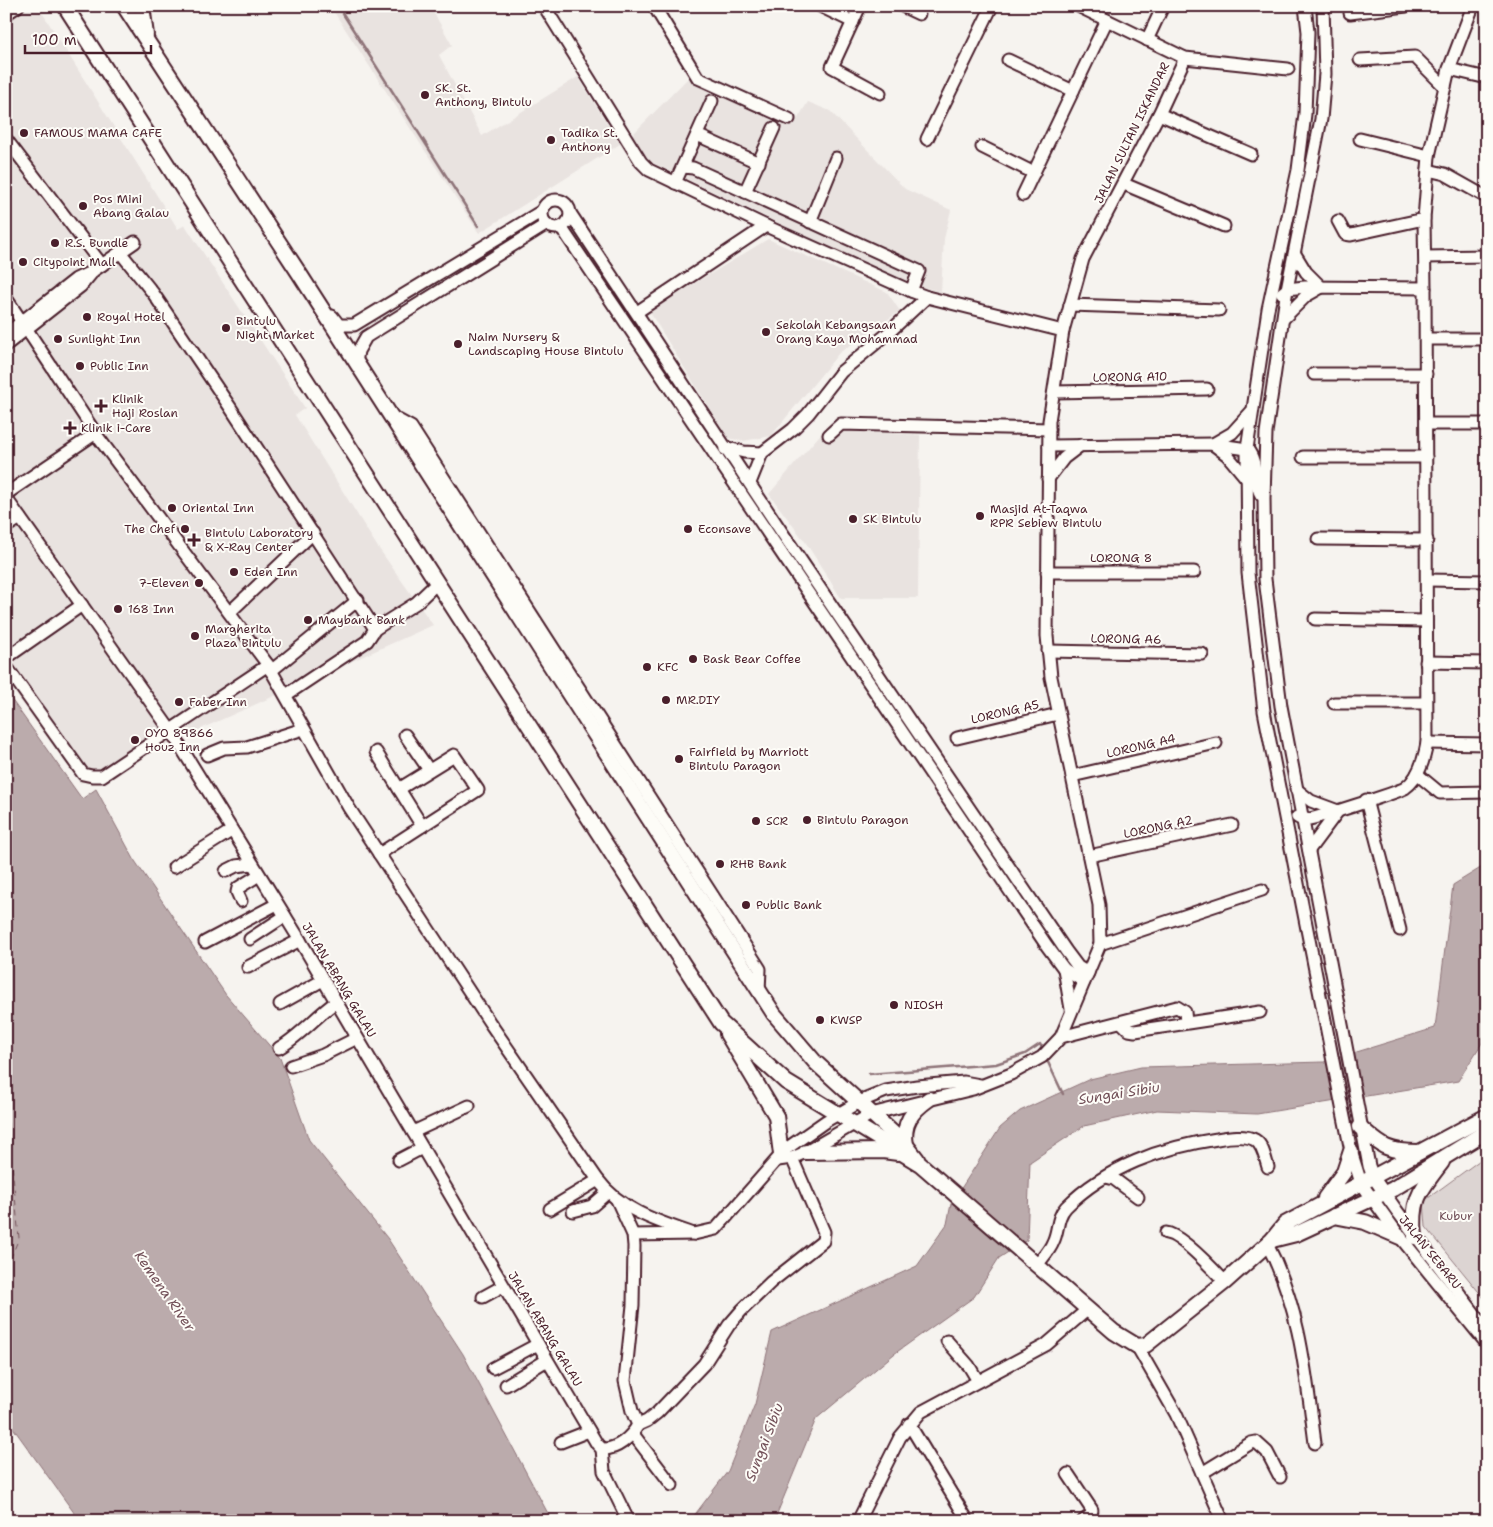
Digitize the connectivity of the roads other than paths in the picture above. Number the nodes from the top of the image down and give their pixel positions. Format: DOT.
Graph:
graph roads {
  1 [pos="18,6"];
  2 [pos="124,6"];
  3 [pos="142,6"];
  4 [pos="544,6"];
  5 [pos="654,6"];
  6 [pos="820,6"];
  7 [pos="860,6"];
  8 [pos="902,6"];
  9 [pos="992,6"];
  10 [pos="1078,6"];
  11 [pos="1163,6"];
  12 [pos="1305,6"];
  13 [pos="1323,6"];
  14 [pos="1406,6"];
  15 [pos="1473,6"];
  16 [pos="68,9"];
  17 [pos="1350,13"];
  18 [pos="6,14"];
  19 [pos="919,14"];
  20 [pos="1107,20"];
  21 [pos="853,22"];
  22 [pos="146,38"];
  23 [pos="1147,40"];
  24 [pos="1185,58"];
  25 [pos="1008,60"];
  26 [pos="1360,60"];
  27 [pos="1288,69"];
  28 [pos="1450,69"];
  29 [pos="1487,78"];
  30 [pos="1445,87"];
  31 [pos="1073,91"];
  32 [pos="880,92"];
  33 [pos="712,101"];
  34 [pos="1159,114"];
  35 [pos="789,120"];
  36 [pos="774,128"];
  37 [pos="697,135"];
  38 [pos="1360,138"];
  39 [pos="6,139"];
  40 [pos="927,139"];
  41 [pos="982,147"];
  42 [pos="1252,154"];
  43 [pos="1429,156"];
  44 [pos="836,158"];
  45 [pos="759,162"];
  46 [pos="683,167"];
  47 [pos="1428,170"];
  48 [pos="1034,172"];
  49 [pos="675,183"];
  50 [pos="1124,184"];
  51 [pos="746,192"];
  52 [pos="1023,195"];
  53 [pos="1486,197"];
  54 [pos="542,211"];
  55 [pos="570,213"];
  56 [pos="1424,220"];
  57 [pos="1338,221"];
  58 [pos="810,222"];
  59 [pos="547,224"];
  60 [pos="766,226"];
  61 [pos="1224,226"];
  62 [pos="561,227"];
  63 [pos="135,242"];
  64 [pos="120,252"];
  65 [pos="1295,254"];
  66 [pos="1487,256"];
  67 [pos="1425,257"];
  68 [pos="98,268"];
  69 [pos="299,273"];
  70 [pos="1321,287"];
  71 [pos="1425,288"];
  72 [pos="1288,289"];
  73 [pos="911,291"];
  74 [pos="927,297"];
  75 [pos="6,298"];
  76 [pos="1070,305"];
  77 [pos="1268,309"];
  78 [pos="1219,310"];
  79 [pos="637,312"];
  80 [pos="1283,319"];
  81 [pos="25,324"];
  82 [pos="1063,331"];
  83 [pos="6,334"];
  84 [pos="1426,339"];
  85 [pos="1487,339"];
  86 [pos="6,345"];
  87 [pos="356,363"];
  88 [pos="1314,374"];
  89 [pos="1426,374"];
  90 [pos="1207,389"];
  91 [pos="1054,392"];
  92 [pos="1251,412"];
  93 [pos="1426,424"];
  94 [pos="1487,424"];
  95 [pos="1049,428"];
  96 [pos="96,433"];
  97 [pos="829,435"];
  98 [pos="1213,444"];
  99 [pos="1081,445"];
  100 [pos="1049,446"];
  101 [pos="728,448"];
  102 [pos="1247,449"];
  103 [pos="762,453"];
  104 [pos="716,456"];
  105 [pos="1426,457"];
  106 [pos="1303,458"];
  107 [pos="1048,479"];
  108 [pos="1247,479"];
  109 [pos="751,485"];
  110 [pos="6,494"];
  111 [pos="6,498"];
  112 [pos="1264,498"];
  113 [pos="20,518"];
  114 [pos="6,527"];
  115 [pos="313,532"];
  116 [pos="1318,539"];
  117 [pos="1427,540"];
  118 [pos="776,544"];
  119 [pos="1047,572"];
  120 [pos="1194,572"];
  121 [pos="1427,580"];
  122 [pos="1487,581"];
  123 [pos="436,584"];
  124 [pos="358,600"];
  125 [pos="82,605"];
  126 [pos="230,612"];
  127 [pos="1315,620"];
  128 [pos="1426,621"];
  129 [pos="375,629"];
  130 [pos="1048,651"];
  131 [pos="1202,654"];
  132 [pos="6,658"];
  133 [pos="1426,662"];
  134 [pos="1487,662"];
  135 [pos="6,666"];
  136 [pos="270,668"];
  137 [pos="286,695"];
  138 [pos="1334,703"];
  139 [pos="1426,703"];
  140 [pos="1058,714"];
  141 [pos="302,729"];
  142 [pos="172,732"];
  143 [pos="405,735"];
  144 [pos="957,738"];
  145 [pos="1216,743"];
  146 [pos="1426,744"];
  147 [pos="1487,744"];
  148 [pos="376,752"];
  149 [pos="207,755"];
  150 [pos="429,770"];
  151 [pos="1417,774"];
  152 [pos="1072,776"];
  153 [pos="399,789"];
  154 [pos="1296,789"];
  155 [pos="1487,792"];
  156 [pos="1281,793"];
  157 [pos="1366,800"];
  158 [pos="1338,811"];
  159 [pos="1304,820"];
  160 [pos="1232,825"];
  161 [pos="422,826"];
  162 [pos="231,831"];
  163 [pos="1309,850"];
  164 [pos="379,854"];
  165 [pos="1089,856"];
  166 [pos="252,864"];
  167 [pos="174,867"];
  168 [pos="226,871"];
  169 [pos="259,875"];
  170 [pos="1262,890"];
  171 [pos="241,901"];
  172 [pos="277,904"];
  173 [pos="285,916"];
  174 [pos="1400,930"];
  175 [pos="250,939"];
  176 [pos="300,940"];
  177 [pos="205,942"];
  178 [pos="1100,944"];
  179 [pos="1066,951"];
  180 [pos="1094,961"];
  181 [pos="248,967"];
  182 [pos="1064,969"];
  183 [pos="1086,978"];
  184 [pos="323,980"];
  185 [pos="336,1002"];
  186 [pos="280,1004"];
  187 [pos="1071,1011"];
  188 [pos="1260,1012"];
  189 [pos="1143,1015"];
  190 [pos="1121,1022"];
  191 [pos="1186,1022"];
  192 [pos="721,1023"];
  193 [pos="1146,1028"];
  194 [pos="1061,1037"];
  195 [pos="357,1038"];
  196 [pos="279,1048"];
  197 [pos="291,1066"];
  198 [pos="982,1085"];
  199 [pos="929,1099"];
  200 [pos="859,1102"];
  201 [pos="468,1106"];
  202 [pos="839,1114"];
  203 [pos="871,1114"];
  204 [pos="1487,1116"];
  205 [pos="855,1123"];
  206 [pos="1360,1127"];
  207 [pos="1487,1131"];
  208 [pos="413,1132"];
  209 [pos="422,1148"];
  210 [pos="905,1150"];
  211 [pos="1351,1151"];
  212 [pos="806,1152"];
  213 [pos="1422,1152"];
  214 [pos="784,1157"];
  215 [pos="1445,1157"];
  216 [pos="399,1160"];
  217 [pos="1268,1166"];
  218 [pos="1106,1177"];
  219 [pos="598,1180"];
  220 [pos="1367,1180"];
  221 [pos="608,1192"];
  222 [pos="1384,1193"];
  223 [pos="1138,1197"];
  224 [pos="617,1200"];
  225 [pos="1372,1200"];
  226 [pos="1320,1204"];
  227 [pos="550,1209"];
  228 [pos="573,1211"];
  229 [pos="1334,1216"];
  230 [pos="1166,1233"];
  231 [pos="694,1234"];
  232 [pos="633,1235"];
  233 [pos="1400,1237"];
  234 [pos="1415,1237"];
  235 [pos="1270,1242"];
  236 [pos="1038,1264"];
  237 [pos="1224,1282"];
  238 [pos="503,1286"];
  239 [pos="483,1297"];
  240 [pos="1088,1309"];
  241 [pos="1487,1330"];
  242 [pos="947,1341"];
  243 [pos="538,1344"];
  244 [pos="1487,1344"];
  245 [pos="1137,1346"];
  246 [pos="547,1360"];
  247 [pos="493,1368"];
  248 [pos="978,1381"];
  249 [pos="506,1385"];
  250 [pos="909,1424"];
  251 [pos="635,1429"];
  252 [pos="589,1431"];
  253 [pos="561,1442"];
  254 [pos="1315,1443"];
  255 [pos="602,1449"];
  256 [pos="1202,1473"];
  257 [pos="1068,1474"];
  258 [pos="1280,1477"];
  259 [pos="672,1485"];
  260 [pos="626,1516"];
  261 [pos="858,1521"];
  262 [pos="968,1521"];
  263 [pos="1083,1521"];
  264 [pos="1223,1521"];
  1 -- 18 [label="street"];
  2 -- 22 [label="main road"];
  3 -- 22 [label="main road"];
  4 -- 49 [label="street"];
  5 -- 35 [label="street"];
  6 -- 21 [label="street"];
  7 -- 21 [label="street"];
  8 -- 19 [label="street"];
  9 -- 40 [label="street"];
  10 -- 20 [label="street, JALAN SULTAN ISKANDAR"];
  11 -- 23 [label="street"];
  12 -- 77 [label="street"];
  13 -- 65 [label="street"];
  14 -- 17 [label="street"];
  15 -- 28 [label="street"];
  16 -- 123 [label="main road"];
  20 -- 23 [label="street, JALAN SULTAN ISKANDAR"];
  20 -- 31 [label="street"];
  21 -- 32 [label="street"];
  22 -- 69 [label="main road"];
  23 -- 24 [label="street, JALAN SULTAN ISKANDAR"];
  24 -- 27 [label="street"];
  24 -- 34 [label="street, JALAN SULTAN ISKANDAR"];
  25 -- 31 [label="street"];
  26 -- 30 [label="street"];
  28 -- 29 [label="street"];
  28 -- 30 [label="street"];
  30 -- 43 [label="street"];
  31 -- 48 [label="street"];
  33 -- 37 [label="street"];
  34 -- 42 [label="street"];
  34 -- 50 [label="street, JALAN SULTAN ISKANDAR"];
  36 -- 45 [label="street"];
  37 -- 45 [label="street"];
  37 -- 46 [label="street"];
  38 -- 43 [label="street"];
  39 -- 68 [label="street"];
  41 -- 48 [label="street"];
  43 -- 47 [label="street"];
  44 -- 58 [label="street"];
  45 -- 51 [label="street"];
  46 -- 49 [label="street"];
  46 -- 51 [label="street"];
  47 -- 53 [label="street"];
  47 -- 56 [label="street"];
  48 -- 52 [label="street"];
  49 -- 60 [label="street"];
  50 -- 61 [label="street"];
  50 -- 76 [label="street, JALAN SULTAN ISKANDAR"];
  51 -- 58 [label="street"];
  54 -- 55 [label="street"];
  54 -- 59 [label="street"];
  54 -- 69 [label="street"];
  55 -- 62 [label="street"];
  55 -- 79 [label="street"];
  56 -- 57 [label="street"];
  56 -- 67 [label="street"];
  58 -- 73 [label="street"];
  59 -- 62 [label="street"];
  59 -- 87 [label="street"];
  60 -- 73 [label="street"];
  60 -- 79 [label="street"];
  62 -- 104 [label="street"];
  63 -- 64 [label="street"];
  64 -- 68 [label="street"];
  64 -- 115 [label="street"];
  65 -- 70 [label="street"];
  65 -- 72 [label="street"];
  66 -- 67 [label="street"];
  67 -- 71 [label="street"];
  68 -- 81 [label="street"];
  69 -- 87 [label="main road"];
  70 -- 71 [label="street"];
  70 -- 72 [label="street"];
  70 -- 80 [label="street"];
  71 -- 84 [label="street"];
  72 -- 77 [label="street"];
  72 -- 80 [label="street"];
  73 -- 74 [label="street"];
  74 -- 82 [label="street"];
  74 -- 103 [label="street"];
  75 -- 81 [label="street"];
  76 -- 78 [label="street"];
  76 -- 82 [label="street, JALAN SULTAN ISKANDAR"];
  77 -- 92 [label="street"];
  79 -- 101 [label="street"];
  80 -- 112 [label="street"];
  81 -- 83 [label="street"];
  81 -- 86 [label="street"];
  81 -- 96 [label="street"];
  82 -- 91 [label="street, JALAN SULTAN ISKANDAR"];
  84 -- 85 [label="street"];
  84 -- 89 [label="street"];
  87 -- 200 [label="main road"];
  88 -- 89 [label="street"];
  89 -- 93 [label="street"];
  90 -- 91 [label="street, LORONG A10"];
  91 -- 95 [label="street, JALAN SULTAN ISKANDAR"];
  92 -- 98 [label="street"];
  92 -- 102 [label="street"];
  93 -- 94 [label="street"];
  93 -- 105 [label="street"];
  95 -- 97 [label="street"];
  95 -- 100 [label="street, JALAN SULTAN ISKANDAR"];
  96 -- 110 [label="street"];
  96 -- 126 [label="street"];
  98 -- 99 [label="street"];
  98 -- 102 [label="street"];
  98 -- 108 [label="street"];
  99 -- 100 [label="street"];
  99 -- 107 [label="street"];
  100 -- 107 [label="street, JALAN SULTAN ISKANDAR"];
  101 -- 103 [label="street"];
  101 -- 104 [label="street"];
  101 -- 109 [label="street"];
  102 -- 108 [label="street"];
  102 -- 112 [label="street"];
  103 -- 109 [label="street"];
  104 -- 118 [label="street"];
  105 -- 106 [label="street"];
  105 -- 117 [label="street"];
  107 -- 119 [label="street, JALAN SULTAN ISKANDAR"];
  108 -- 156 [label="street"];
  109 -- 118 [label="street"];
  109 -- 179 [label="street"];
  111 -- 113 [label="street, JALAN ABANG GALAU"];
  112 -- 154 [label="street"];
  113 -- 114 [label="street"];
  113 -- 125 [label="street, JALAN ABANG GALAU"];
  115 -- 124 [label="street"];
  115 -- 126 [label="street"];
  116 -- 117 [label="street"];
  117 -- 121 [label="street"];
  118 -- 182 [label="street"];
  119 -- 120 [label="street, LORONG 8"];
  119 -- 130 [label="street, JALAN SULTAN ISKANDAR"];
  121 -- 122 [label="street"];
  121 -- 128 [label="street"];
  123 -- 129 [label="street"];
  123 -- 192 [label="main road"];
  124 -- 129 [label="street"];
  124 -- 136 [label="street"];
  125 -- 132 [label="street"];
  125 -- 142 [label="street, JALAN ABANG GALAU"];
  126 -- 136 [label="street"];
  127 -- 128 [label="street"];
  128 -- 133 [label="street"];
  129 -- 137 [label="street"];
  130 -- 131 [label="street, LORONG A6"];
  130 -- 140 [label="street, JALAN SULTAN ISKANDAR"];
  133 -- 134 [label="street"];
  133 -- 139 [label="street"];
  135 -- 142 [label="street"];
  136 -- 137 [label="street"];
  136 -- 142 [label="street"];
  137 -- 141 [label="street"];
  138 -- 139 [label="street"];
  139 -- 146 [label="street"];
  140 -- 144 [label="street, LORONG A5"];
  140 -- 152 [label="street, JALAN SULTAN ISKANDAR"];
  141 -- 149 [label="street"];
  141 -- 164 [label="street"];
  142 -- 162 [label="street, JALAN ABANG GALAU"];
  143 -- 150 [label="street"];
  145 -- 152 [label="street, LORONG A4"];
  146 -- 147 [label="street"];
  146 -- 151 [label="street"];
  148 -- 153 [label="street"];
  150 -- 153 [label="street"];
  150 -- 161 [label="street"];
  151 -- 155 [label="street"];
  151 -- 157 [label="street"];
  152 -- 165 [label="street, JALAN SULTAN ISKANDAR"];
  153 -- 161 [label="street"];
  154 -- 158 [label="street"];
  154 -- 159 [label="street"];
  156 -- 159 [label="street"];
  156 -- 211 [label="street"];
  157 -- 158 [label="street"];
  157 -- 174 [label="street"];
  158 -- 159 [label="street"];
  158 -- 163 [label="street"];
  159 -- 163 [label="street"];
  160 -- 165 [label="street, LORONG A2"];
  161 -- 164 [label="street"];
  162 -- 166 [label="street, JALAN ABANG GALAU"];
  162 -- 167 [label="street"];
  163 -- 206 [label="street"];
  164 -- 219 [label="street"];
  165 -- 178 [label="street, JALAN SULTAN ISKANDAR"];
  166 -- 168 [label="street"];
  166 -- 169 [label="street, JALAN ABANG GALAU"];
  169 -- 171 [label="street"];
  169 -- 172 [label="street, JALAN ABANG GALAU"];
  170 -- 178 [label="street"];
  172 -- 173 [label="street, JALAN ABANG GALAU"];
  172 -- 177 [label="street"];
  173 -- 175 [label="street"];
  173 -- 176 [label="street, JALAN ABANG GALAU"];
  176 -- 181 [label="street"];
  176 -- 184 [label="street, JALAN ABANG GALAU"];
  178 -- 180 [label="street"];
  179 -- 180 [label="street"];
  179 -- 183 [label="street"];
  180 -- 183 [label="street"];
  182 -- 183 [label="street"];
  182 -- 187 [label="street"];
  183 -- 187 [label="street"];
  184 -- 185 [label="street, JALAN ABANG GALAU"];
  184 -- 186 [label="street"];
  185 -- 195 [label="street, JALAN ABANG GALAU"];
  185 -- 196 [label="street"];
  187 -- 194 [label="street"];
  188 -- 191 [label="street"];
  189 -- 190 [label="street"];
  189 -- 191 [label="street"];
  189 -- 193 [label="street"];
  190 -- 193 [label="street"];
  190 -- 194 [label="street"];
  191 -- 193 [label="street"];
  192 -- 202 [label="main road"];
  192 -- 214 [label="main road"];
  194 -- 198 [label="street"];
  195 -- 197 [label="street"];
  195 -- 208 [label="street, JALAN ABANG GALAU"];
  198 -- 199 [label="street"];
  198 -- 200 [label="street"];
  199 -- 203 [label="street"];
  199 -- 210 [label="main road"];
  200 -- 202 [label="street"];
  200 -- 203 [label="main road"];
  201 -- 208 [label="street"];
  202 -- 205 [label="main road"];
  202 -- 214 [label="street"];
  203 -- 205 [label="street"];
  203 -- 210 [label="main road"];
  204 -- 213 [label="main road"];
  205 -- 210 [label="main road"];
  205 -- 212 [label="street"];
  206 -- 213 [label="main road"];
  206 -- 220 [label="street"];
  207 -- 215 [label="main road"];
  208 -- 209 [label="street, JALAN ABANG GALAU"];
  209 -- 216 [label="street"];
  209 -- 238 [label="street, JALAN ABANG GALAU"];
  210 -- 212 [label="main road"];
  210 -- 236 [label="main road"];
  211 -- 220 [label="street"];
  211 -- 226 [label="main road"];
  212 -- 214 [label="street"];
  213 -- 220 [label="main road"];
  214 -- 231 [label="street"];
  214 -- 251 [label="street"];
  215 -- 222 [label="main road"];
  215 -- 234 [label="main road"];
  217 -- 218 [label="street"];
  218 -- 223 [label="street"];
  218 -- 236 [label="street"];
  219 -- 221 [label="street"];
  219 -- 227 [label="street"];
  220 -- 222 [label="street, JALAN SEBARU"];
  220 -- 225 [label="street, JALAN SEBARU"];
  220 -- 226 [label="main road"];
  221 -- 224 [label="street"];
  221 -- 228 [label="street"];
  222 -- 225 [label="main road"];
  222 -- 234 [label="street, JALAN SEBARU"];
  224 -- 231 [label="street"];
  224 -- 232 [label="street"];
  225 -- 229 [label="main road"];
  225 -- 233 [label="street, JALAN SEBARU"];
  226 -- 235 [label="main road"];
  229 -- 233 [label="main road"];
  229 -- 235 [label="main road"];
  230 -- 237 [label="street"];
  231 -- 232 [label="street"];
  232 -- 251 [label="street"];
  233 -- 244 [label="street, JALAN SEBARU"];
  234 -- 241 [label="street, JALAN SEBARU"];
  235 -- 237 [label="main road"];
  235 -- 254 [label="street"];
  236 -- 240 [label="main road"];
  237 -- 245 [label="main road"];
  238 -- 239 [label="street"];
  238 -- 243 [label="street, JALAN ABANG GALAU"];
  240 -- 245 [label="main road"];
  240 -- 248 [label="street"];
  242 -- 248 [label="street"];
  243 -- 246 [label="street, JALAN ABANG GALAU"];
  243 -- 247 [label="street"];
  245 -- 256 [label="street"];
  246 -- 249 [label="street"];
  246 -- 252 [label="street, JALAN ABANG GALAU"];
  248 -- 250 [label="street"];
  250 -- 261 [label="street"];
  250 -- 262 [label="street"];
  251 -- 255 [label="street"];
  251 -- 259 [label="street"];
  252 -- 253 [label="street"];
  252 -- 255 [label="street, JALAN ABANG GALAU"];
  255 -- 260 [label="street"];
  256 -- 258 [label="street"];
  256 -- 264 [label="street"];
  257 -- 263 [label="street"];
}
